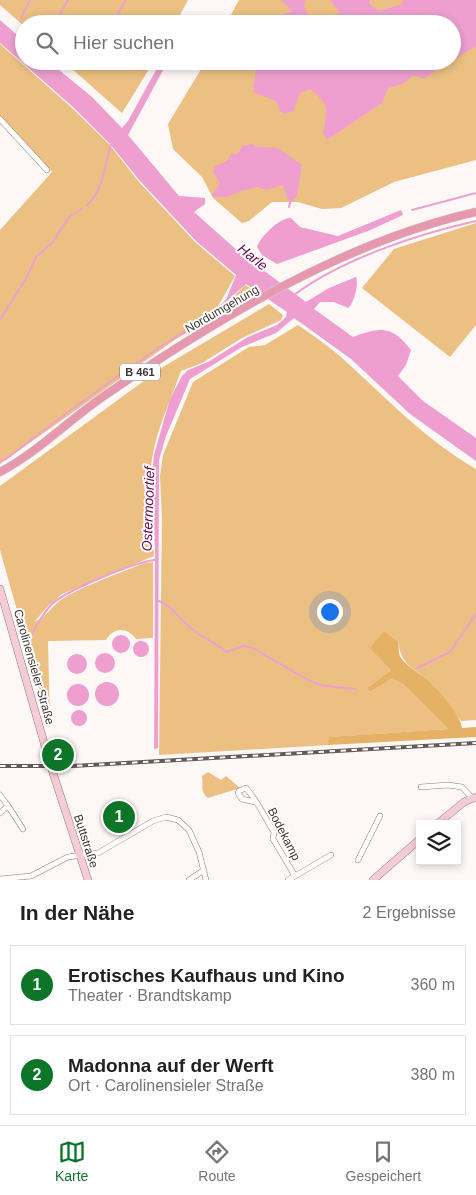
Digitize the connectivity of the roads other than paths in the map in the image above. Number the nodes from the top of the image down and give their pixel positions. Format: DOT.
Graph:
graph roads {
  1 [pos="0,119"];
  2 [pos="48,170"];
  3 [pos="476,212"];
  4 [pos="1,471"];
  5 [pos="0,589"];
  6 [pos="422,787"];
  7 [pos="0,795"];
  8 [pos="474,798"];
  9 [pos="255,802"];
  10 [pos="8,806"];
  11 [pos="64,809"];
  12 [pos="0,813"];
  13 [pos="380,816"];
  14 [pos="441,820"];
  15 [pos="23,829"];
  16 [pos="416,842"];
  17 [pos="332,855"];
  18 [pos="79,856"];
  19 [pos="358,860"];
  20 [pos="204,870"];
  21 [pos="295,876"];
  22 [pos="0,879"];
  23 [pos="14,879"];
  24 [pos="88,880"];
  25 [pos="189,880"];
  26 [pos="206,880"];
  27 [pos="288,880"];
  28 [pos="373,880"];
  1 -- 2 [label="street"];
  3 -- 4 [label="main road, Nordumgehung / B 461"];
  5 -- 11 [label="street, Carolinensieler Straße"];
  6 -- 8 [label="street"];
  7 -- 10 [label="street"];
  8 -- 14 [label="street"];
  9 -- 21 [label="street, Bodekamp"];
  10 -- 12 [label="street"];
  10 -- 15 [label="street"];
  11 -- 18 [label="street, Buttstraße"];
  13 -- 19 [label="street"];
  16 -- 28 [label="street"];
  17 -- 21 [label="street, Bodekamp"];
  18 -- 20 [label="street"];
  18 -- 23 [label="street"];
  18 -- 24 [label="street, Buttstraße"];
  20 -- 25 [label="street"];
  20 -- 26 [label="street"];
  21 -- 27 [label="street, Bodekamp"];
  22 -- 23 [label="street"];
}
